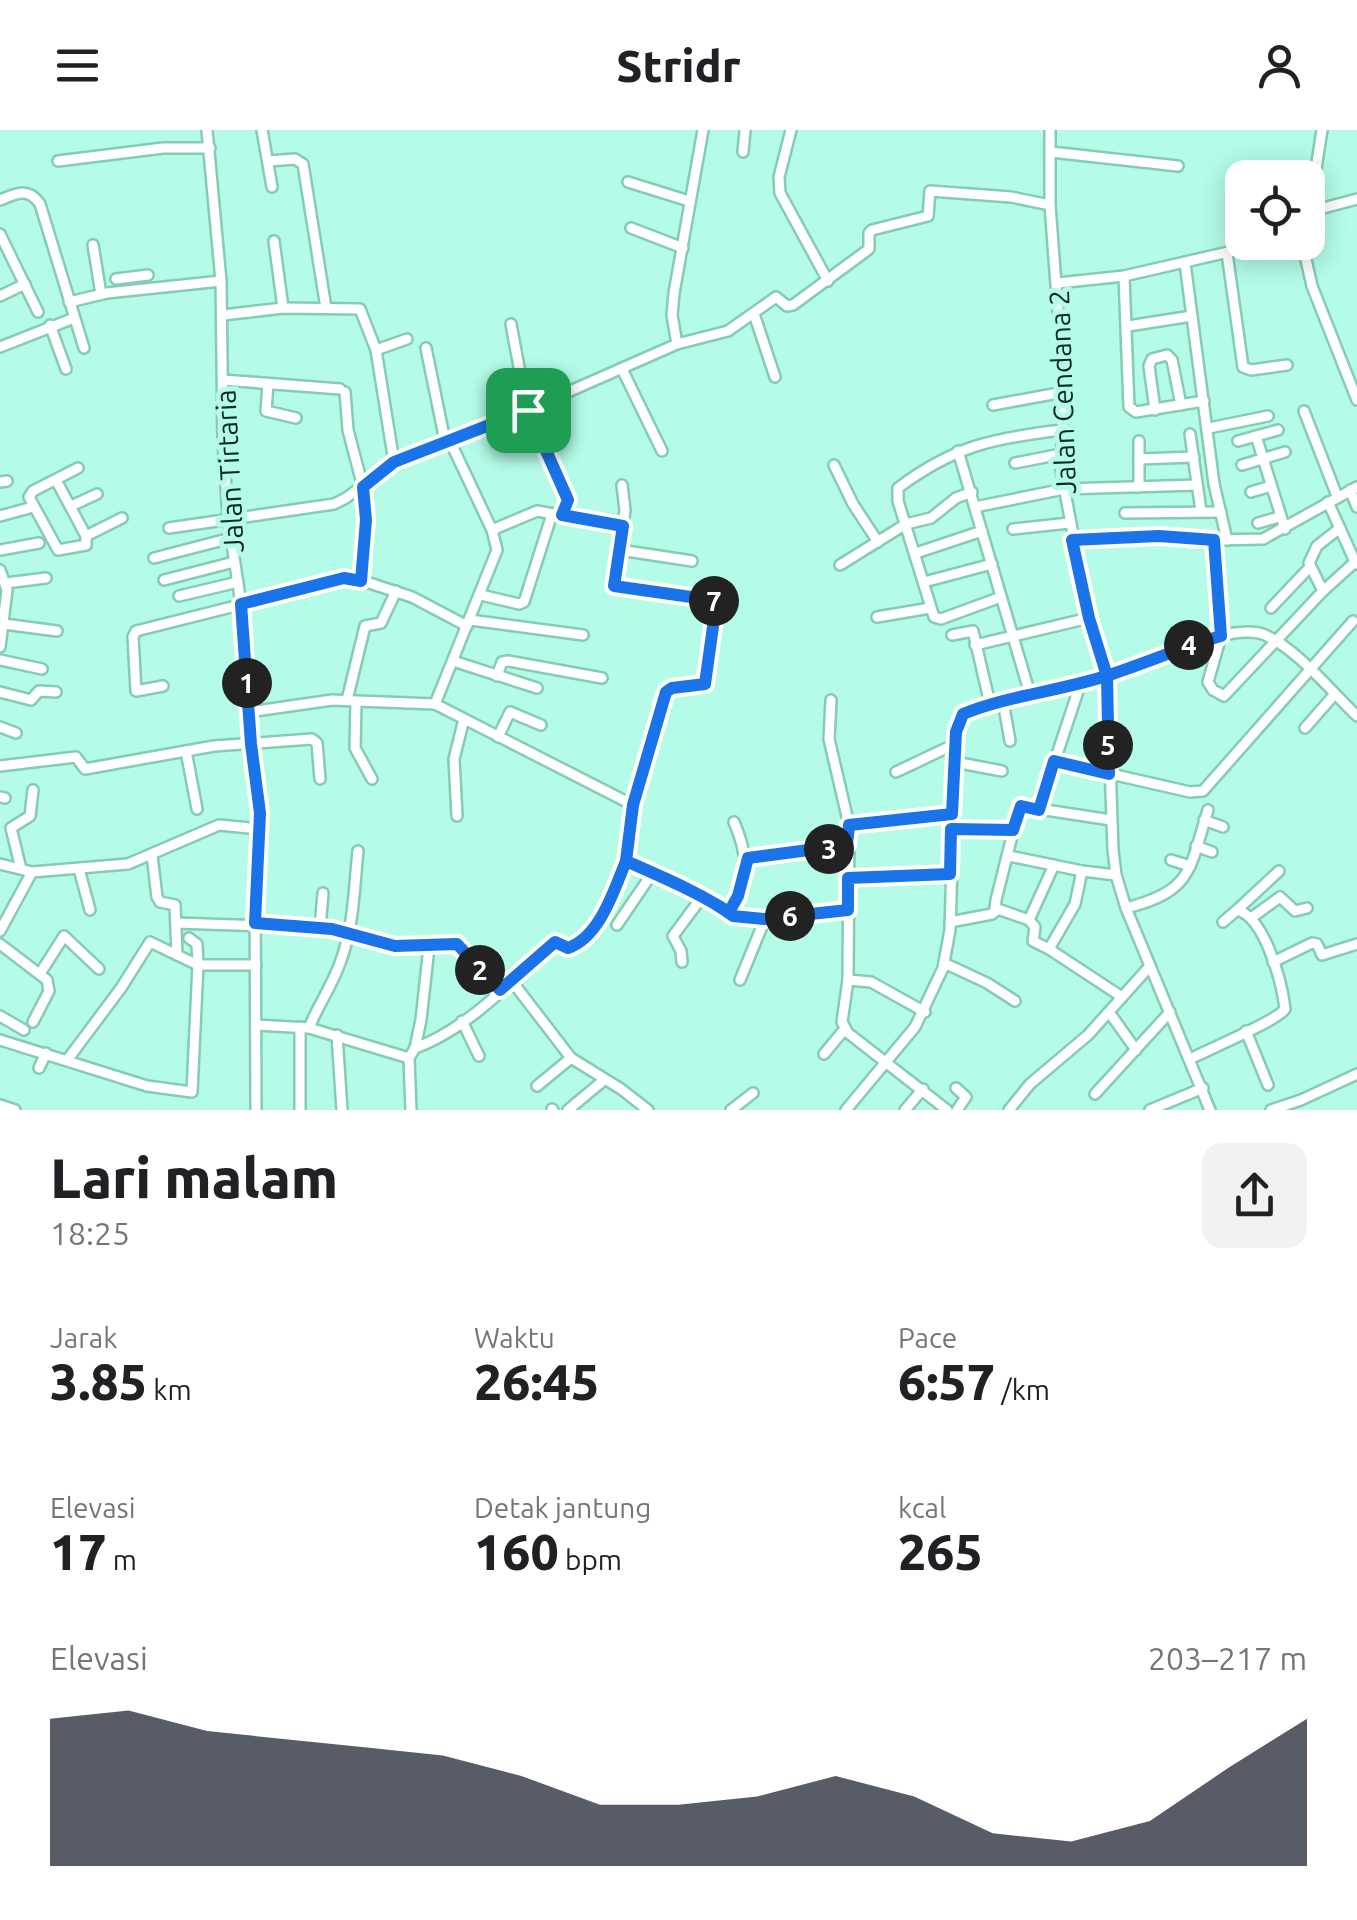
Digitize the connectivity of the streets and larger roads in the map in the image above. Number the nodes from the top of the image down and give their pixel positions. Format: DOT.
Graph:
graph roads {
  1 [pos="206,130"];
  2 [pos="262,130"];
  3 [pos="703,130"];
  4 [pos="745,130"];
  5 [pos="791,130"];
  6 [pos="1050,130"];
  7 [pos="1322,130"];
  8 [pos="210,148"];
  9 [pos="743,152"];
  10 [pos="1051,152"];
  11 [pos="1317,160"];
  12 [pos="58,161"];
  13 [pos="268,162"];
  14 [pos="1178,166"];
  15 [pos="628,182"];
  16 [pos="272,186"];
  17 [pos="1357,199"];
  18 [pos="0,200"];
  19 [pos="689,201"];
  20 [pos="1050,205"];
  21 [pos="1325,207"];
  22 [pos="631,228"];
  23 [pos="0,234"];
  24 [pos="274,241"];
  25 [pos="93,245"];
  26 [pos="684,248"];
  27 [pos="1225,253"];
  28 [pos="148,260"];
  29 [pos="1229,260"];
  30 [pos="1306,260"];
  31 [pos="1185,263"];
  32 [pos="115,264"];
  33 [pos="148,276"];
  34 [pos="1124,276"];
  35 [pos="116,279"];
  36 [pos="221,280"];
  37 [pos="828,281"];
  38 [pos="1058,283"];
  39 [pos="25,284"];
  40 [pos="149,288"];
  41 [pos="117,291"];
  42 [pos="101,294"];
  43 [pos="0,296"];
  44 [pos="69,302"];
  45 [pos="284,308"];
  46 [pos="326,308"];
  47 [pos="38,312"];
  48 [pos="222,314"];
  49 [pos="754,314"];
  50 [pos="1192,316"];
  51 [pos="74,318"];
  52 [pos="510,324"];
  53 [pos="50,325"];
  54 [pos="1128,326"];
  55 [pos="407,340"];
  56 [pos="677,344"];
  57 [pos="0,347"];
  58 [pos="84,348"];
  59 [pos="426,348"];
  60 [pos="376,350"];
  61 [pos="1286,365"];
  62 [pos="66,369"];
  63 [pos="622,369"];
  64 [pos="776,377"];
  65 [pos="224,380"];
  66 [pos="268,384"];
  67 [pos="1064,392"];
  68 [pos="1357,400"];
  69 [pos="1204,401"];
  70 [pos="993,405"];
  71 [pos="1181,405"];
  72 [pos="528,410"];
  73 [pos="1156,410"];
  74 [pos="1304,411"];
  75 [pos="1268,416"];
  76 [pos="296,418"];
  77 [pos="1209,428"];
  78 [pos="1062,430"];
  79 [pos="1278,430"];
  80 [pos="1190,434"];
  81 [pos="1256,436"];
  82 [pos="447,440"];
  83 [pos="1139,441"];
  84 [pos="1238,441"];
  85 [pos="662,450"];
  86 [pos="958,451"];
  87 [pos="1285,452"];
  88 [pos="1062,454"];
  89 [pos="1194,458"];
  90 [pos="1263,458"];
  91 [pos="1139,459"];
  92 [pos="394,462"];
  93 [pos="1015,463"];
  94 [pos="834,465"];
  95 [pos="1242,465"];
  96 [pos="78,468"];
  97 [pos="56,480"];
  98 [pos="622,484"];
  99 [pos="1198,485"];
  100 [pos="1270,486"];
  101 [pos="363,487"];
  102 [pos="1139,487"];
  103 [pos="1353,488"];
  104 [pos="1064,489"];
  105 [pos="972,492"];
  106 [pos="1251,492"];
  107 [pos="97,494"];
  108 [pos="1332,499"];
  109 [pos="71,506"];
  110 [pos="1357,506"];
  111 [pos="33,508"];
  112 [pos="975,508"];
  113 [pos="1200,511"];
  114 [pos="1124,512"];
  115 [pos="1221,512"];
  116 [pos="557,515"];
  117 [pos="0,516"];
  118 [pos="1279,516"];
  119 [pos="228,517"];
  120 [pos="122,518"];
  121 [pos="1068,523"];
  122 [pos="1258,523"];
  123 [pos="906,524"];
  124 [pos="623,526"];
  125 [pos="169,528"];
  126 [pos="1340,528"];
  127 [pos="1013,529"];
  128 [pos="1285,529"];
  129 [pos="492,530"];
  130 [pos="982,531"];
  131 [pos="86,536"];
  132 [pos="231,538"];
  133 [pos="1072,540"];
  134 [pos="1214,540"];
  135 [pos="1227,540"];
  136 [pos="878,542"];
  137 [pos="38,544"];
  138 [pos="0,550"];
  139 [pos="620,550"];
  140 [pos="916,553"];
  141 [pos="154,558"];
  142 [pos="234,562"];
  143 [pos="692,562"];
  144 [pos="992,564"];
  145 [pos="1356,564"];
  146 [pos="840,565"];
  147 [pos="1309,568"];
  148 [pos="0,570"];
  149 [pos="46,578"];
  150 [pos="164,580"];
  151 [pos="361,581"];
  152 [pos="6,582"];
  153 [pos="238,582"];
  154 [pos="924,582"];
  155 [pos="396,591"];
  156 [pos="1323,591"];
  157 [pos="481,595"];
  158 [pos="179,596"];
  159 [pos="1001,597"];
  160 [pos="241,604"];
  161 [pos="930,608"];
  162 [pos="1271,608"];
  163 [pos="877,617"];
  164 [pos="1089,618"];
  165 [pos="1353,621"];
  166 [pos="468,623"];
  167 [pos="4,624"];
  168 [pos="57,631"];
  169 [pos="583,635"];
  170 [pos="952,635"];
  171 [pos="1221,636"];
  172 [pos="1014,638"];
  173 [pos="0,640"];
  174 [pos="1276,641"];
  175 [pos="976,645"];
  176 [pos="0,660"];
  177 [pos="453,661"];
  178 [pos="42,669"];
  179 [pos="1310,670"];
  180 [pos="497,676"];
  181 [pos="1107,676"];
  182 [pos="602,678"];
  183 [pos="1081,682"];
  184 [pos="163,686"];
  185 [pos="537,688"];
  186 [pos="0,692"];
  187 [pos="56,692"];
  188 [pos="1030,694"];
  189 [pos="1334,695"];
  190 [pos="831,700"];
  191 [pos="352,701"];
  192 [pos="1003,701"];
  193 [pos="435,704"];
  194 [pos="990,704"];
  195 [pos="1355,710"];
  196 [pos="248,712"];
  197 [pos="464,719"];
  198 [pos="541,725"];
  199 [pos="0,727"];
  200 [pos="1304,728"];
  201 [pos="16,733"];
  202 [pos="498,737"];
  203 [pos="1010,741"];
  204 [pos="251,744"];
  205 [pos="955,744"];
  206 [pos="186,751"];
  207 [pos="1054,761"];
  208 [pos="954,762"];
  209 [pos="0,766"];
  210 [pos="1002,771"];
  211 [pos="896,772"];
  212 [pos="1109,774"];
  213 [pos="320,779"];
  214 [pos="372,779"];
  215 [pos="33,790"];
  216 [pos="633,805"];
  217 [pos="197,809"];
  218 [pos="1039,810"];
  219 [pos="952,814"];
  220 [pos="457,816"];
  221 [pos="1111,820"];
  222 [pos="734,822"];
  223 [pos="849,825"];
  224 [pos="1223,828"];
  225 [pos="260,829"];
  226 [pos="951,829"];
  227 [pos="1013,830"];
  228 [pos="847,845"];
  229 [pos="1196,846"];
  230 [pos="358,850"];
  231 [pos="1212,852"];
  232 [pos="152,855"];
  233 [pos="1009,856"];
  234 [pos="748,858"];
  235 [pos="1171,860"];
  236 [pos="626,861"];
  237 [pos="0,864"];
  238 [pos="1054,865"];
  239 [pos="1190,868"];
  240 [pos="78,869"];
  241 [pos="26,870"];
  242 [pos="1082,871"];
  243 [pos="1279,872"];
  244 [pos="950,874"];
  245 [pos="1116,874"];
  246 [pos="651,875"];
  247 [pos="1202,876"];
  248 [pos="848,878"];
  249 [pos="323,893"];
  250 [pos="702,897"];
  251 [pos="1126,908"];
  252 [pos="1308,908"];
  253 [pos="90,910"];
  254 [pos="848,910"];
  255 [pos="998,910"];
  256 [pos="1237,910"];
  257 [pos="729,912"];
  258 [pos="1251,918"];
  259 [pos="764,919"];
  260 [pos="1029,920"];
  261 [pos="950,922"];
  262 [pos="1223,922"];
  263 [pos="177,923"];
  264 [pos="255,923"];
  265 [pos="617,925"];
  266 [pos="320,928"];
  267 [pos="0,931"];
  268 [pos="350,935"];
  269 [pos="189,938"];
  270 [pos="0,944"];
  271 [pos="1357,944"];
  272 [pos="429,946"];
  273 [pos="1049,949"];
  274 [pos="177,954"];
  275 [pos="682,962"];
  276 [pos="1274,962"];
  277 [pos="944,963"];
  278 [pos="198,965"];
  279 [pos="256,965"];
  280 [pos="1150,966"];
  281 [pos="99,969"];
  282 [pos="41,972"];
  283 [pos="512,980"];
  284 [pos="740,980"];
  285 [pos="848,980"];
  286 [pos="500,990"];
  287 [pos="1122,997"];
  288 [pos="1015,1001"];
  289 [pos="925,1012"];
  290 [pos="1109,1012"];
  291 [pos="1170,1012"];
  292 [pos="0,1016"];
  293 [pos="462,1021"];
  294 [pos="33,1022"];
  295 [pos="256,1025"];
  296 [pos="305,1028"];
  297 [pos="24,1030"];
  298 [pos="844,1030"];
  299 [pos="1246,1031"];
  300 [pos="337,1034"];
  301 [pos="0,1040"];
  302 [pos="1136,1050"];
  303 [pos="46,1053"];
  304 [pos="412,1053"];
  305 [pos="824,1054"];
  306 [pos="480,1056"];
  307 [pos="571,1058"];
  308 [pos="68,1059"];
  309 [pos="1190,1059"];
  310 [pos="886,1062"];
  311 [pos="40,1068"];
  312 [pos="1357,1074"];
  313 [pos="604,1080"];
  314 [pos="1268,1084"];
  315 [pos="537,1086"];
  316 [pos="956,1088"];
  317 [pos="1202,1088"];
  318 [pos="923,1089"];
  319 [pos="753,1093"];
  320 [pos="1095,1094"];
  321 [pos="0,1105"];
  322 [pos="16,1110"];
  323 [pos="256,1110"];
  324 [pos="300,1110"];
  325 [pos="342,1110"];
  326 [pos="411,1110"];
  327 [pos="568,1110"];
  328 [pos="648,1110"];
  329 [pos="731,1110"];
  330 [pos="846,1110"];
  331 [pos="906,1110"];
  332 [pos="947,1110"];
  333 [pos="957,1110"];
  334 [pos="1009,1110"];
  335 [pos="1150,1110"];
  336 [pos="1210,1110"];
  337 [pos="1270,1110"];
  1 -- 8 [label="street, Jalan Tirtaria"];
  2 -- 13 [label="street"];
  3 -- 19 [label="street"];
  4 -- 9 [label="street"];
  5 -- 37 [label="street"];
  6 -- 10 [label="street, Jalan Cendana 2"];
  7 -- 11 [label="street"];
  8 -- 12 [label="street"];
  8 -- 36 [label="street, Jalan Tirtaria"];
  10 -- 14 [label="street"];
  10 -- 20 [label="street, Jalan Cendana 2"];
  13 -- 16 [label="street"];
  13 -- 46 [label="street"];
  15 -- 19 [label="street"];
  17 -- 21 [label="street"];
  18 -- 44 [label="street"];
  19 -- 26 [label="street"];
  20 -- 37 [label="street"];
  20 -- 38 [label="street, Jalan Cendana 2"];
  22 -- 26 [label="street"];
  23 -- 39 [label="street"];
  24 -- 45 [label="street"];
  25 -- 42 [label="street"];
  26 -- 56 [label="street"];
  27 -- 31 [label="street"];
  28 -- 33 [label="street"];
  29 -- 61 [label="street"];
  30 -- 68 [label="street"];
  31 -- 34 [label="street"];
  31 -- 50 [label="street"];
  32 -- 35 [label="street"];
  33 -- 35 [label="street"];
  33 -- 40 [label="street"];
  34 -- 38 [label="street"];
  34 -- 54 [label="street"];
  35 -- 41 [label="street"];
  36 -- 40 [label="street"];
  36 -- 48 [label="street, Jalan Tirtaria"];
  37 -- 49 [label="street"];
  38 -- 67 [label="street, Jalan Cendana 2"];
  39 -- 43 [label="street"];
  39 -- 47 [label="street"];
  40 -- 41 [label="street"];
  41 -- 42 [label="street"];
  42 -- 44 [label="street"];
  44 -- 51 [label="street"];
  45 -- 46 [label="street"];
  45 -- 48 [label="street"];
  46 -- 60 [label="street"];
  48 -- 65 [label="street, Jalan Tirtaria"];
  49 -- 56 [label="street"];
  49 -- 64 [label="street"];
  50 -- 54 [label="street"];
  50 -- 69 [label="street"];
  51 -- 53 [label="street"];
  51 -- 58 [label="street"];
  52 -- 72 [label="street"];
  53 -- 57 [label="street"];
  53 -- 62 [label="street"];
  54 -- 73 [label="street"];
  55 -- 60 [label="street"];
  56 -- 63 [label="street"];
  59 -- 82 [label="street"];
  60 -- 92 [label="street"];
  63 -- 72 [label="street"];
  63 -- 85 [label="street"];
  65 -- 66 [label="street"];
  65 -- 119 [label="street, Jalan Tirtaria"];
  66 -- 76 [label="street"];
  66 -- 101 [label="street"];
  67 -- 70 [label="street"];
  67 -- 78 [label="street, Jalan Cendana 2"];
  69 -- 71 [label="street"];
  69 -- 77 [label="street"];
  71 -- 73 [label="street"];
  71 -- 73 [label="street"];
  72 -- 82 [label="street"];
  72 -- 116 [label="street"];
  74 -- 108 [label="street"];
  75 -- 77 [label="street"];
  77 -- 115 [label="street"];
  78 -- 86 [label="street"];
  78 -- 88 [label="street, Jalan Cendana 2"];
  79 -- 81 [label="street"];
  80 -- 89 [label="street"];
  81 -- 84 [label="street"];
  81 -- 90 [label="street"];
  82 -- 92 [label="street"];
  82 -- 129 [label="street"];
  83 -- 91 [label="street"];
  86 -- 105 [label="street"];
  86 -- 123 [label="street"];
  87 -- 90 [label="street"];
  88 -- 93 [label="street"];
  88 -- 104 [label="street, Jalan Cendana 2"];
  89 -- 91 [label="street"];
  89 -- 99 [label="street"];
  90 -- 95 [label="street"];
  90 -- 100 [label="street"];
  91 -- 102 [label="street"];
  92 -- 101 [label="street"];
  94 -- 136 [label="street"];
  96 -- 97 [label="street"];
  97 -- 109 [label="street"];
  97 -- 111 [label="street"];
  98 -- 124 [label="street"];
  99 -- 102 [label="street"];
  99 -- 113 [label="street"];
  100 -- 106 [label="street"];
  100 -- 118 [label="street"];
  101 -- 119 [label="street"];
  101 -- 151 [label="street"];
  102 -- 104 [label="street"];
  103 -- 108 [label="street"];
  103 -- 110 [label="street"];
  104 -- 112 [label="street"];
  104 -- 121 [label="street, Jalan Cendana 2"];
  105 -- 112 [label="street"];
  105 -- 123 [label="street"];
  107 -- 109 [label="street"];
  108 -- 126 [label="street"];
  108 -- 128 [label="street"];
  109 -- 131 [label="street"];
  111 -- 117 [label="street"];
  111 -- 131 [label="street"];
  112 -- 130 [label="street"];
  113 -- 114 [label="street"];
  113 -- 115 [label="street"];
  115 -- 135 [label="street"];
  116 -- 124 [label="street"];
  116 -- 129 [label="street"];
  116 -- 157 [label="street"];
  118 -- 122 [label="street"];
  118 -- 128 [label="street"];
  119 -- 125 [label="street"];
  119 -- 132 [label="street, Jalan Tirtaria"];
  120 -- 131 [label="street"];
  121 -- 127 [label="street"];
  121 -- 133 [label="street, Jalan Cendana 2"];
  123 -- 136 [label="street"];
  123 -- 140 [label="street"];
  124 -- 139 [label="street"];
  126 -- 145 [label="street"];
  126 -- 147 [label="street"];
  128 -- 135 [label="street"];
  129 -- 157 [label="street"];
  130 -- 140 [label="street"];
  130 -- 144 [label="street"];
  132 -- 141 [label="street"];
  132 -- 142 [label="street, Jalan Tirtaria"];
  133 -- 134 [label="street"];
  133 -- 164 [label="street, Jalan Cendana 2"];
  134 -- 135 [label="street"];
  134 -- 171 [label="street"];
  136 -- 146 [label="street"];
  137 -- 138 [label="street"];
  139 -- 143 [label="street"];
  139 -- 216 [label="street"];
  140 -- 154 [label="street"];
  142 -- 150 [label="street"];
  142 -- 153 [label="street, Jalan Tirtaria"];
  144 -- 154 [label="street"];
  144 -- 159 [label="street"];
  145 -- 156 [label="street"];
  147 -- 156 [label="street"];
  147 -- 162 [label="street"];
  148 -- 152 [label="street"];
  149 -- 152 [label="street"];
  151 -- 155 [label="street"];
  151 -- 160 [label="street"];
  152 -- 167 [label="street"];
  153 -- 158 [label="street"];
  153 -- 160 [label="street, Jalan Tirtaria"];
  154 -- 161 [label="street"];
  155 -- 166 [label="street"];
  155 -- 191 [label="street"];
  156 -- 174 [label="street"];
  157 -- 166 [label="street"];
  159 -- 161 [label="street"];
  159 -- 172 [label="street"];
  160 -- 184 [label="street"];
  160 -- 196 [label="street, Jalan Tirtaria"];
  161 -- 163 [label="street"];
  164 -- 172 [label="street"];
  164 -- 181 [label="street, Jalan Cendana 2"];
  165 -- 179 [label="street"];
  166 -- 169 [label="street"];
  166 -- 177 [label="street"];
  167 -- 168 [label="street"];
  167 -- 173 [label="street"];
  170 -- 175 [label="street"];
  171 -- 174 [label="street"];
  171 -- 174 [label="street"];
  171 -- 181 [label="street"];
  172 -- 175 [label="street"];
  172 -- 188 [label="street"];
  174 -- 179 [label="street"];
  175 -- 194 [label="street"];
  176 -- 178 [label="street"];
  177 -- 180 [label="street"];
  177 -- 193 [label="street"];
  179 -- 189 [label="street"];
  179 -- 212 [label="street"];
  180 -- 182 [label="street"];
  180 -- 185 [label="street"];
  181 -- 183 [label="street"];
  181 -- 212 [label="street, Jalan Cendana 2"];
  183 -- 188 [label="street"];
  183 -- 207 [label="street"];
  186 -- 187 [label="street"];
  188 -- 192 [label="street"];
  189 -- 195 [label="street"];
  189 -- 200 [label="street"];
  190 -- 223 [label="street"];
  191 -- 193 [label="street"];
  191 -- 196 [label="street"];
  191 -- 214 [label="street"];
  192 -- 194 [label="street"];
  192 -- 203 [label="street"];
  193 -- 197 [label="street"];
  194 -- 205 [label="street"];
  196 -- 204 [label="street, Jalan Tirtaria"];
  197 -- 202 [label="street"];
  197 -- 220 [label="street"];
  198 -- 202 [label="street"];
  199 -- 201 [label="street"];
  202 -- 216 [label="street"];
  204 -- 206 [label="street"];
  204 -- 213 [label="street"];
  204 -- 225 [label="street, Jalan Tirtaria"];
  205 -- 208 [label="street"];
  205 -- 211 [label="street"];
  206 -- 209 [label="street"];
  206 -- 217 [label="street"];
  207 -- 212 [label="street"];
  207 -- 218 [label="street"];
  208 -- 210 [label="street"];
  208 -- 219 [label="street"];
  212 -- 221 [label="street, Jalan Cendana 2"];
  215 -- 241 [label="street"];
  216 -- 236 [label="street"];
  218 -- 221 [label="street"];
  218 -- 227 [label="street"];
  219 -- 223 [label="street"];
  219 -- 226 [label="street"];
  221 -- 245 [label="street, Jalan Cendana 2"];
  222 -- 234 [label="street"];
  223 -- 228 [label="street"];
  224 -- 229 [label="street"];
  225 -- 232 [label="street"];
  225 -- 264 [label="street, Jalan Tirtaria"];
  226 -- 227 [label="street"];
  226 -- 244 [label="street"];
  227 -- 233 [label="street"];
  228 -- 234 [label="street"];
  228 -- 248 [label="street"];
  229 -- 231 [label="street"];
  229 -- 239 [label="street"];
  230 -- 268 [label="street"];
  232 -- 240 [label="street"];
  232 -- 263 [label="street"];
  233 -- 238 [label="street"];
  233 -- 255 [label="street"];
  234 -- 257 [label="street"];
  235 -- 239 [label="street"];
  236 -- 246 [label="street"];
  236 -- 283 [label="street"];
  237 -- 241 [label="street"];
  238 -- 242 [label="street"];
  238 -- 260 [label="street"];
  239 -- 247 [label="street"];
  239 -- 251 [label="street"];
  240 -- 241 [label="street"];
  240 -- 253 [label="street"];
  241 -- 267 [label="street"];
  242 -- 245 [label="street"];
  242 -- 273 [label="street"];
  243 -- 256 [label="street"];
  244 -- 248 [label="street"];
  244 -- 261 [label="street"];
  245 -- 251 [label="street, Jalan Cendana 2"];
  246 -- 250 [label="street"];
  246 -- 265 [label="street"];
  248 -- 254 [label="street"];
  249 -- 266 [label="street"];
  250 -- 257 [label="street"];
  250 -- 275 [label="street"];
  251 -- 280 [label="street, Jalan Cendana 2"];
  252 -- 258 [label="street"];
  254 -- 259 [label="street"];
  254 -- 285 [label="street"];
  255 -- 260 [label="street"];
  255 -- 261 [label="street"];
  256 -- 258 [label="street"];
  256 -- 262 [label="street"];
  257 -- 259 [label="street"];
  258 -- 276 [label="street"];
  259 -- 284 [label="street"];
  260 -- 273 [label="street"];
  261 -- 277 [label="street"];
  263 -- 264 [label="street"];
  263 -- 274 [label="street"];
  264 -- 266 [label="street"];
  264 -- 279 [label="street, Jalan Tirtaria"];
  266 -- 268 [label="street"];
  268 -- 272 [label="street"];
  268 -- 296 [label="street"];
  269 -- 278 [label="street"];
  270 -- 282 [label="street"];
  271 -- 276 [label="street"];
  272 -- 286 [label="street"];
  272 -- 304 [label="street"];
  273 -- 287 [label="street"];
  274 -- 278 [label="street"];
  274 -- 308 [label="street"];
  276 -- 299 [label="street"];
  277 -- 288 [label="street"];
  277 -- 289 [label="street"];
  278 -- 279 [label="street"];
  278 -- 308 [label="street"];
  279 -- 295 [label="street, Jalan Tirtaria"];
  280 -- 287 [label="street"];
  280 -- 291 [label="street, Jalan Cendana 2"];
  281 -- 282 [label="street"];
  282 -- 294 [label="street"];
  283 -- 286 [label="street"];
  283 -- 307 [label="street"];
  285 -- 289 [label="street"];
  285 -- 298 [label="street"];
  286 -- 293 [label="street"];
  287 -- 290 [label="street"];
  289 -- 310 [label="street"];
  290 -- 302 [label="street"];
  290 -- 334 [label="street"];
  291 -- 302 [label="street"];
  291 -- 309 [label="street, Jalan Cendana 2"];
  292 -- 297 [label="street"];
  293 -- 304 [label="street"];
  293 -- 306 [label="street"];
  295 -- 296 [label="street"];
  295 -- 323 [label="street, Jalan Tirtaria"];
  296 -- 300 [label="street"];
  296 -- 324 [label="street"];
  298 -- 305 [label="street"];
  298 -- 310 [label="street"];
  299 -- 309 [label="street"];
  299 -- 314 [label="street"];
  300 -- 304 [label="street"];
  300 -- 325 [label="street"];
  301 -- 303 [label="street"];
  302 -- 320 [label="street"];
  303 -- 308 [label="street"];
  303 -- 311 [label="street"];
  304 -- 326 [label="street"];
  307 -- 313 [label="street"];
  307 -- 315 [label="street"];
  309 -- 317 [label="street, Jalan Cendana 2"];
  310 -- 318 [label="street"];
  310 -- 330 [label="street"];
  312 -- 337 [label="street"];
  313 -- 327 [label="street"];
  313 -- 328 [label="street"];
  316 -- 333 [label="street"];
  317 -- 335 [label="street"];
  317 -- 336 [label="street, Jalan Cendana 2"];
  318 -- 331 [label="street"];
  318 -- 332 [label="street"];
  319 -- 329 [label="street"];
  321 -- 322 [label="street"];
}
